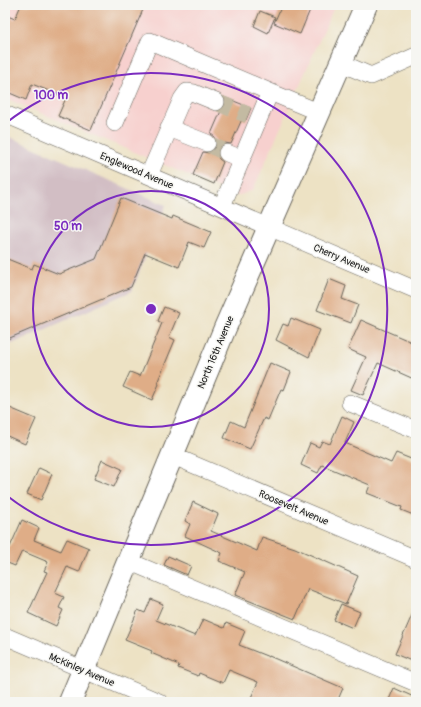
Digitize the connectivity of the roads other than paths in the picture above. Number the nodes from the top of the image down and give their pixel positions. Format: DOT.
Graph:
graph roads {
  1 [pos="366,5"];
  2 [pos="416,56"];
  3 [pos="341,64"];
  4 [pos="270,92"];
  5 [pos="216,102"];
  6 [pos="318,112"];
  7 [pos="5,114"];
  8 [pos="116,123"];
  9 [pos="170,128"];
  10 [pos="207,143"];
  11 [pos="149,175"];
  12 [pos="222,206"];
  13 [pos="268,227"];
  14 [pos="416,290"];
  15 [pos="350,403"];
  16 [pos="416,430"];
  17 [pos="171,455"];
  18 [pos="416,558"];
  19 [pos="128,561"];
  20 [pos="5,636"];
  21 [pos="84,670"];
  22 [pos="416,683"];
  23 [pos="70,702"];
  24 [pos="159,702"];
  1 -- 3 [label="main road, North 16th Avenue"];
  2 -- 3 [label="street"];
  3 -- 6 [label="main road, North 16th Avenue"];
  4 -- 6 [label="street"];
  4 -- 8 [label="street"];
  4 -- 12 [label="street"];
  5 -- 9 [label="street"];
  6 -- 13 [label="main road, North 16th Avenue"];
  7 -- 11 [label="street, Englewood Avenue"];
  9 -- 10 [label="street"];
  9 -- 11 [label="street"];
  11 -- 12 [label="street, Englewood Avenue"];
  12 -- 13 [label="street, Englewood Avenue"];
  13 -- 14 [label="street, Cherry Avenue"];
  13 -- 17 [label="main road, North 16th Avenue"];
  15 -- 16 [label="street"];
  17 -- 18 [label="street, Roosevelt Avenue"];
  17 -- 19 [label="main road, North 16th Avenue"];
  19 -- 21 [label="main road, North 16th Avenue"];
  19 -- 22 [label="street"];
  20 -- 21 [label="street, McKinley Avenue"];
  21 -- 23 [label="main road, North 16th Avenue"];
  21 -- 24 [label="street, McKinley Avenue"];
}
